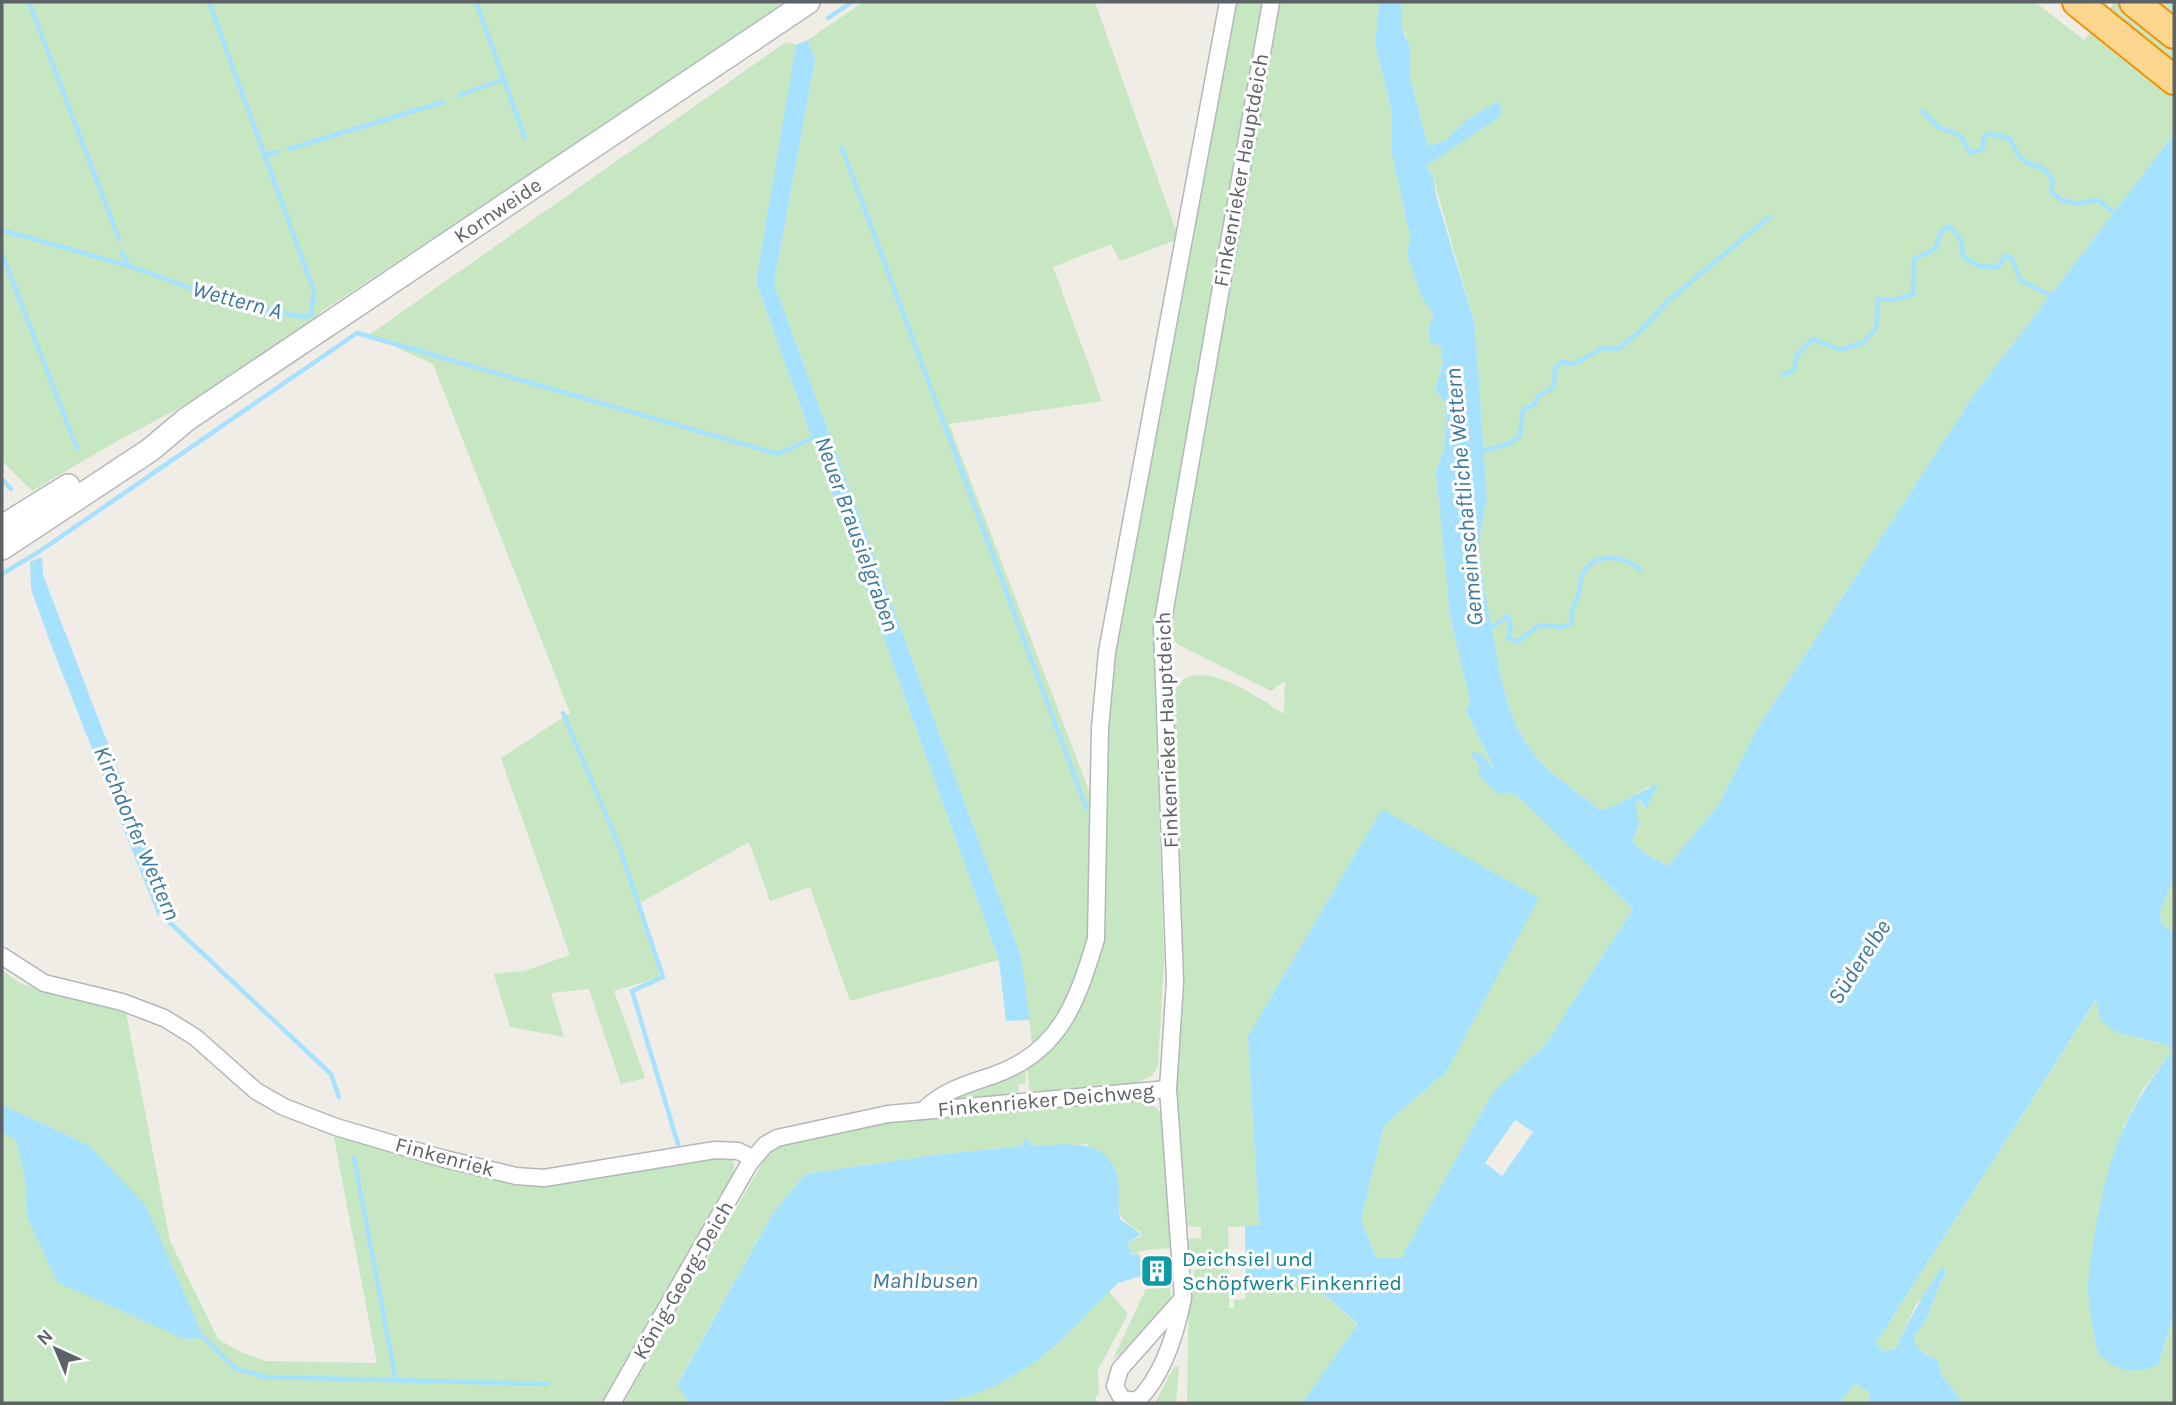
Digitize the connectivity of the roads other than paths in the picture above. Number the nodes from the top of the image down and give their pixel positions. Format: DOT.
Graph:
graph roads {
  1 [pos="808,2"];
  2 [pos="1228,2"];
  3 [pos="1271,2"];
  4 [pos="2077,2"];
  5 [pos="2134,2"];
  6 [pos="2174,34"];
  7 [pos="2174,80"];
  8 [pos="187,419"];
  9 [pos="38,505"];
  10 [pos="2,513"];
  11 [pos="2,527"];
  12 [pos="2,548"];
  13 [pos="2,956"];
  14 [pos="1168,1089"];
  15 [pos="923,1111"];
  16 [pos="753,1158"];
  17 [pos="1183,1298"];
  18 [pos="612,1403"];
  1 -- 8 [label="main road, Kornweide"];
  2 -- 15 [label="street, Finkenrieker Hauptdeich"];
  3 -- 14 [label="street, Finkenrieker Hauptdeich"];
  4 -- 7 [label="highway"];
  5 -- 6 [label="highway"];
  8 -- 9 [label="main road, Kornweide"];
  8 -- 12 [label="main road, Kornweide"];
  9 -- 10 [label="main road"];
  9 -- 11 [label="main road, Kornweide"];
  13 -- 16 [label="street, Finkenriek"];
  14 -- 15 [label="street, Finkenrieker Deichweg"];
  14 -- 17 [label="street, Finkenrieker Hauptdeich"];
  15 -- 16 [label="street"];
  16 -- 18 [label="street, König-Georg-Deich"];
  17 -- 17 [label="street, Finkenrieker Hauptdeich"];
}
